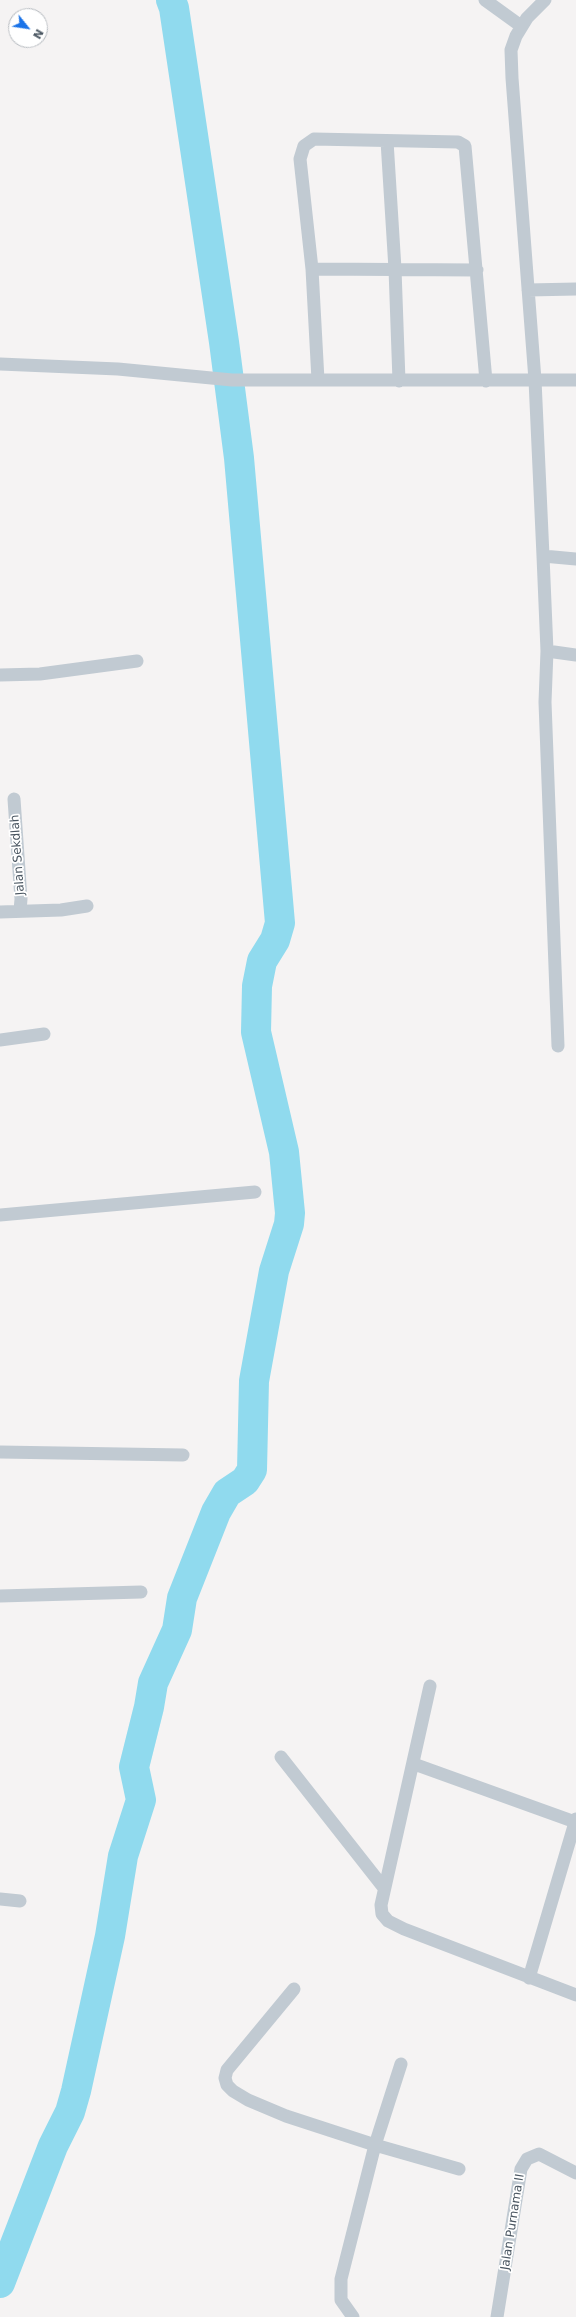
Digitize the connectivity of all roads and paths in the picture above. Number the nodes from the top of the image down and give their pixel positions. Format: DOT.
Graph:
graph roads {
  1 [pos="485,0"];
  2 [pos="545,0"];
  3 [pos="521,26"];
  4 [pos="387,141"];
  5 [pos="312,269"];
  6 [pos="396,269"];
  7 [pos="477,270"];
  8 [pos="576,289"];
  9 [pos="528,290"];
  10 [pos="0,364"];
  11 [pos="318,380"];
  12 [pos="535,380"];
  13 [pos="576,380"];
  14 [pos="399,381"];
  15 [pos="486,381"];
  16 [pos="543,556"];
  17 [pos="576,559"];
  18 [pos="547,650"];
  19 [pos="576,655"];
  20 [pos="137,661"];
  21 [pos="0,675"];
  22 [pos="14,799"];
  23 [pos="87,906"];
  24 [pos="20,911"];
  25 [pos="0,912"];
  26 [pos="44,1034"];
  27 [pos="0,1040"];
  28 [pos="558,1046"];
  29 [pos="255,1192"];
  30 [pos="0,1215"];
  31 [pos="0,1452"];
  32 [pos="183,1455"];
  33 [pos="141,1592"];
  34 [pos="0,1596"];
  35 [pos="430,1686"];
  36 [pos="281,1757"];
  37 [pos="414,1764"];
  38 [pos="576,1821"];
  39 [pos="573,1838"];
  40 [pos="384,1888"];
  41 [pos="0,1899"];
  42 [pos="20,1901"];
  43 [pos="529,1978"];
  44 [pos="294,1989"];
  45 [pos="576,1995"];
  46 [pos="401,2064"];
  47 [pos="375,2146"];
  48 [pos="459,2169"];
  49 [pos="576,2173"];
  50 [pos="353,2317"];
  51 [pos="497,2317"];
  1 -- 3 [label="street"];
  2 -- 3 [label="street"];
  3 -- 9 [label="street"];
  4 -- 5 [label="street"];
  4 -- 6 [label="street"];
  4 -- 7 [label="street"];
  5 -- 6 [label="street"];
  5 -- 11 [label="street"];
  6 -- 7 [label="street"];
  6 -- 14 [label="street"];
  7 -- 15 [label="street"];
  8 -- 9 [label="street"];
  9 -- 12 [label="street"];
  10 -- 11 [label="street"];
  11 -- 14 [label="street"];
  12 -- 13 [label="street"];
  12 -- 15 [label="street"];
  12 -- 16 [label="street"];
  14 -- 15 [label="street"];
  16 -- 17 [label="street"];
  16 -- 18 [label="street"];
  18 -- 19 [label="street"];
  18 -- 28 [label="street"];
  20 -- 21 [label="street"];
  22 -- 24 [label="street, Jalan Sekdlah"];
  23 -- 24 [label="street"];
  24 -- 25 [label="street"];
  26 -- 27 [label="street"];
  29 -- 30 [label="street"];
  31 -- 32 [label="street"];
  33 -- 34 [label="street"];
  35 -- 37 [label="street"];
  36 -- 40 [label="street"];
  37 -- 38 [label="street"];
  37 -- 40 [label="street"];
  38 -- 39 [label="street"];
  39 -- 43 [label="street"];
  40 -- 43 [label="street"];
  41 -- 42 [label="street"];
  43 -- 45 [label="street"];
  44 -- 47 [label="street"];
  46 -- 47 [label="street"];
  47 -- 48 [label="street"];
  47 -- 50 [label="street"];
  49 -- 51 [label="street, Jalan Purnama II"];
}
